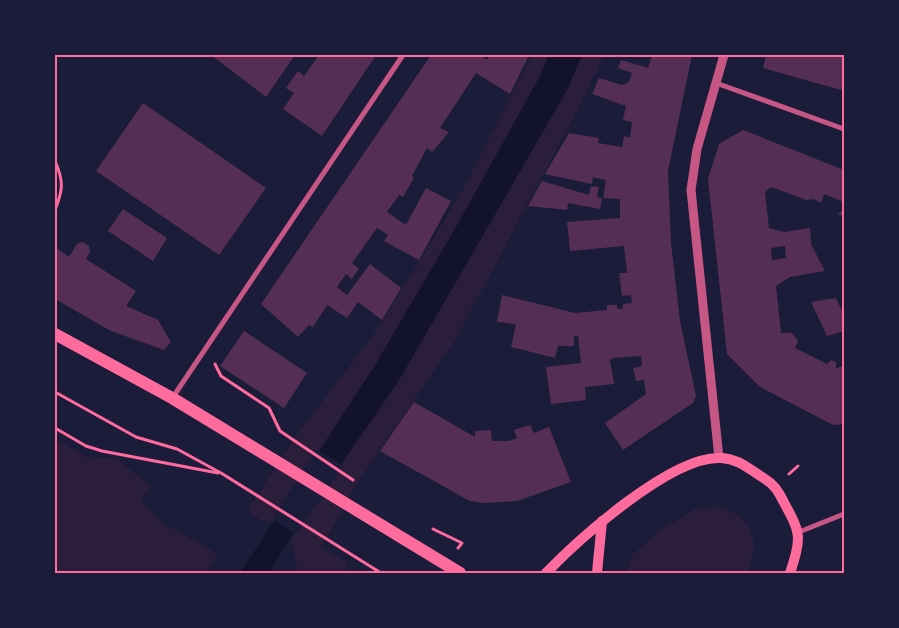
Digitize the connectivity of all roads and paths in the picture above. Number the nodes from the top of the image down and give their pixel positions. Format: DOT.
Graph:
graph roads {
  1 [pos="403,55"];
  2 [pos="724,55"];
  3 [pos="716,83"];
  4 [pos="844,129"];
  5 [pos="55,161"];
  6 [pos="55,210"];
  7 [pos="55,334"];
  8 [pos="220,356"];
  9 [pos="55,392"];
  10 [pos="172,398"];
  11 [pos="55,428"];
  12 [pos="719,458"];
  13 [pos="221,473"];
  14 [pos="357,483"];
  15 [pos="844,514"];
  16 [pos="602,521"];
  17 [pos="799,532"];
  18 [pos="380,573"];
  19 [pos="460,573"];
  20 [pos="546,573"];
  21 [pos="597,573"];
  22 [pos="790,573"];
  1 -- 10 [label="street"];
  2 -- 3 [label="street"];
  3 -- 4 [label="street"];
  3 -- 12 [label="street"];
  5 -- 6 [label="path"];
  7 -- 10 [label="main road"];
  8 -- 14 [label="path"];
  9 -- 13 [label="path"];
  10 -- 19 [label="main road"];
  11 -- 13 [label="path"];
  12 -- 16 [label="main road"];
  12 -- 17 [label="main road"];
  13 -- 18 [label="path"];
  15 -- 17 [label="street"];
  16 -- 20 [label="main road"];
  16 -- 21 [label="main road"];
  17 -- 22 [label="main road"];
}
